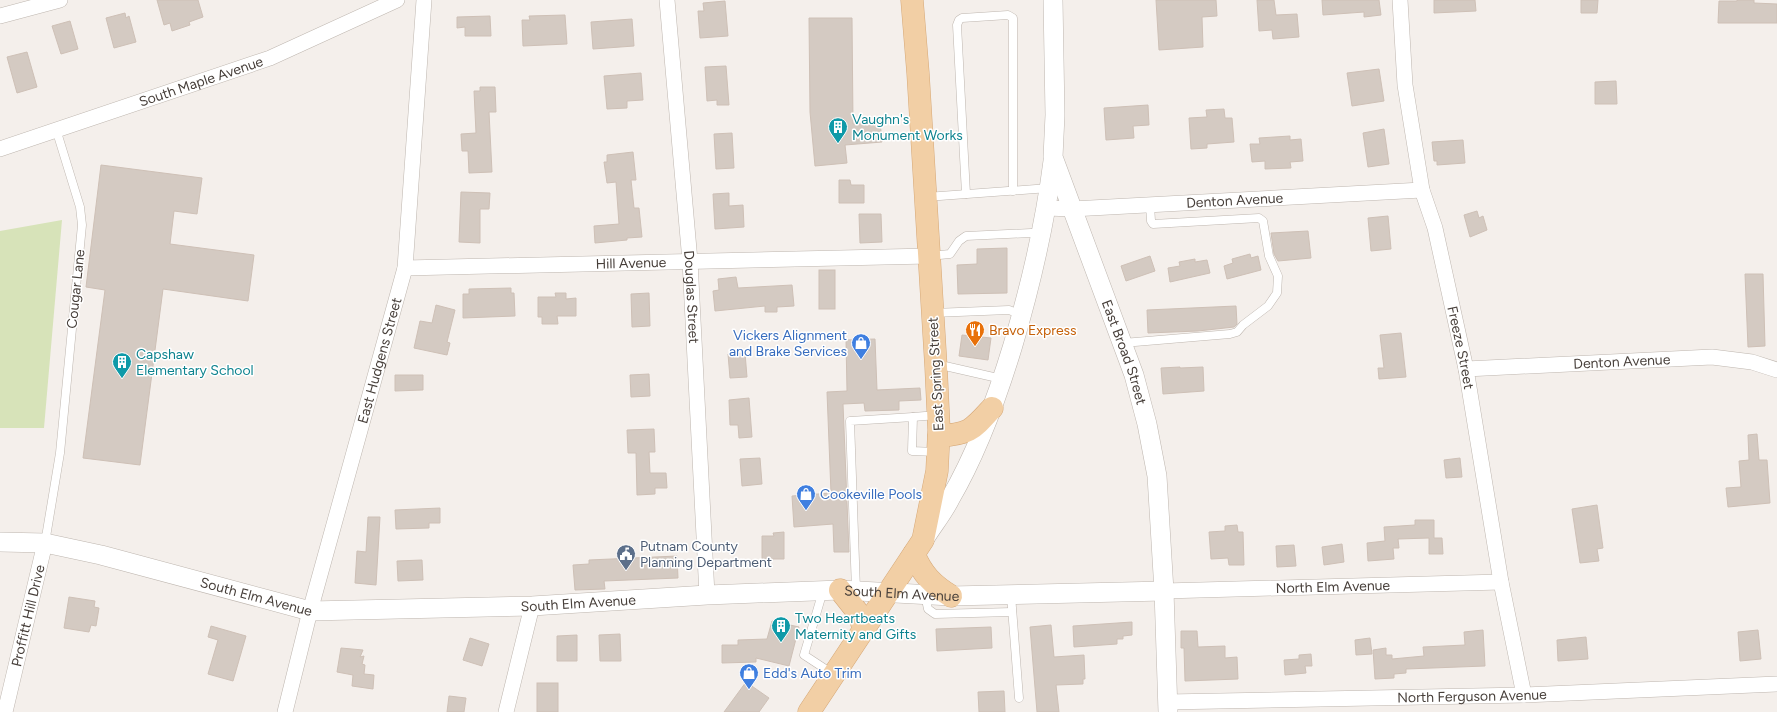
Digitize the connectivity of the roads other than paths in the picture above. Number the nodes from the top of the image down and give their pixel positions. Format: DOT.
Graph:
graph roads {
  1 [pos="60,0"];
  2 [pos="397,0"];
  3 [pos="424,0"];
  4 [pos="667,0"];
  5 [pos="912,0"];
  6 [pos="1053,0"];
  7 [pos="1400,0"];
  8 [pos="0,16"];
  9 [pos="56,129"];
  10 [pos="0,149"];
  11 [pos="1053,157"];
  12 [pos="1049,188"];
  13 [pos="1422,190"];
  14 [pos="1013,191"];
  15 [pos="966,194"];
  16 [pos="926,197"];
  17 [pos="1150,205"];
  18 [pos="1047,208"];
  19 [pos="1072,209"];
  20 [pos="1041,234"];
  21 [pos="929,256"];
  22 [pos="690,261"];
  23 [pos="405,268"];
  24 [pos="932,313"];
  25 [pos="1022,315"];
  26 [pos="1122,343"];
  27 [pos="936,367"];
  28 [pos="1466,368"];
  29 [pos="1777,370"];
  30 [pos="1002,379"];
  31 [pos="992,408"];
  32 [pos="914,417"];
  33 [pos="938,434"];
  34 [pos="0,542"];
  35 [pos="45,542"];
  36 [pos="919,547"];
  37 [pos="1501,582"];
  38 [pos="839,591"];
  39 [pos="1164,591"];
  40 [pos="889,593"];
  41 [pos="707,595"];
  42 [pos="925,595"];
  43 [pos="951,596"];
  44 [pos="1011,603"];
  45 [pos="532,606"];
  46 [pos="310,611"];
  47 [pos="864,630"];
  48 [pos="834,675"];
  49 [pos="1777,684"];
  50 [pos="1524,695"];
  51 [pos="1019,698"];
  52 [pos="1167,707"];
  53 [pos="5,712"];
  54 [pos="285,712"];
  55 [pos="506,712"];
  56 [pos="809,712"];
  1 -- 8 [label="street"];
  2 -- 9 [label="street, South Maple Avenue"];
  3 -- 23 [label="street, East Hudgens Street"];
  4 -- 22 [label="street, Douglas Street"];
  5 -- 16 [label="main road, East Spring Street"];
  6 -- 11 [label="street, East Broad Street"];
  7 -- 13 [label="street, Freeze Street"];
  9 -- 10 [label="street, South Maple Avenue"];
  9 -- 35 [label="lane, Cougar Lane"];
  11 -- 12 [label="street"];
  11 -- 19 [label="street, East Broad Street"];
  12 -- 14 [label="lane"];
  12 -- 18 [label="street"];
  13 -- 17 [label="street, Denton Avenue"];
  13 -- 28 [label="street, Freeze Street"];
  14 -- 15 [label="lane"];
  14 -- 15 [label="lane"];
  15 -- 16 [label="lane"];
  16 -- 21 [label="main road, East Spring Street"];
  17 -- 19 [label="street, Denton Avenue"];
  17 -- 26 [label="lane"];
  18 -- 19 [label="street, Denton Avenue"];
  18 -- 20 [label="street"];
  19 -- 26 [label="street, East Broad Street"];
  20 -- 21 [label="lane"];
  20 -- 25 [label="street"];
  21 -- 22 [label="street, Hill Avenue"];
  21 -- 24 [label="main road, East Spring Street"];
  22 -- 23 [label="street, Hill Avenue"];
  22 -- 41 [label="street, Douglas Street"];
  23 -- 46 [label="street, East Hudgens Street"];
  24 -- 25 [label="lane"];
  24 -- 27 [label="main road, East Spring Street"];
  25 -- 30 [label="street"];
  26 -- 39 [label="street, East Broad Street"];
  27 -- 30 [label="lane"];
  27 -- 33 [label="main road, East Spring Street"];
  28 -- 29 [label="street, Denton Avenue"];
  28 -- 37 [label="street, Freeze Street"];
  30 -- 31 [label="street"];
  31 -- 33 [label="main road"];
  31 -- 36 [label="street"];
  32 -- 33 [label="lane"];
  32 -- 33 [label="lane"];
  32 -- 38 [label="lane"];
  33 -- 36 [label="main road, East Spring Street"];
  34 -- 35 [label="street, South Elm Avenue"];
  35 -- 46 [label="street, South Elm Avenue"];
  35 -- 53 [label="street, Proffitt Hill Drive"];
  36 -- 40 [label="main road, East Spring Street"];
  36 -- 43 [label="main road"];
  37 -- 39 [label="street, North Elm Avenue"];
  37 -- 50 [label="street, Freeze Street"];
  38 -- 40 [label="street, South Elm Avenue"];
  38 -- 41 [label="street, South Elm Avenue"];
  38 -- 47 [label="main road"];
  38 -- 48 [label="lane"];
  39 -- 44 [label="street, South Elm Avenue"];
  39 -- 52 [label="street, East Broad Street"];
  40 -- 42 [label="street, South Elm Avenue"];
  40 -- 47 [label="main road, East Spring Street"];
  41 -- 45 [label="street, South Elm Avenue"];
  42 -- 43 [label="street, South Elm Avenue"];
  42 -- 44 [label="lane"];
  43 -- 44 [label="street, South Elm Avenue"];
  44 -- 51 [label="lane"];
  45 -- 46 [label="street, South Elm Avenue"];
  45 -- 55 [label="street"];
  46 -- 54 [label="street, East Hudgens Street"];
  47 -- 48 [label="main road, East Spring Street"];
  48 -- 56 [label="main road, East Spring Street"];
  49 -- 50 [label="street, North Ferguson Avenue"];
  50 -- 52 [label="street, North Ferguson Avenue"];
}
